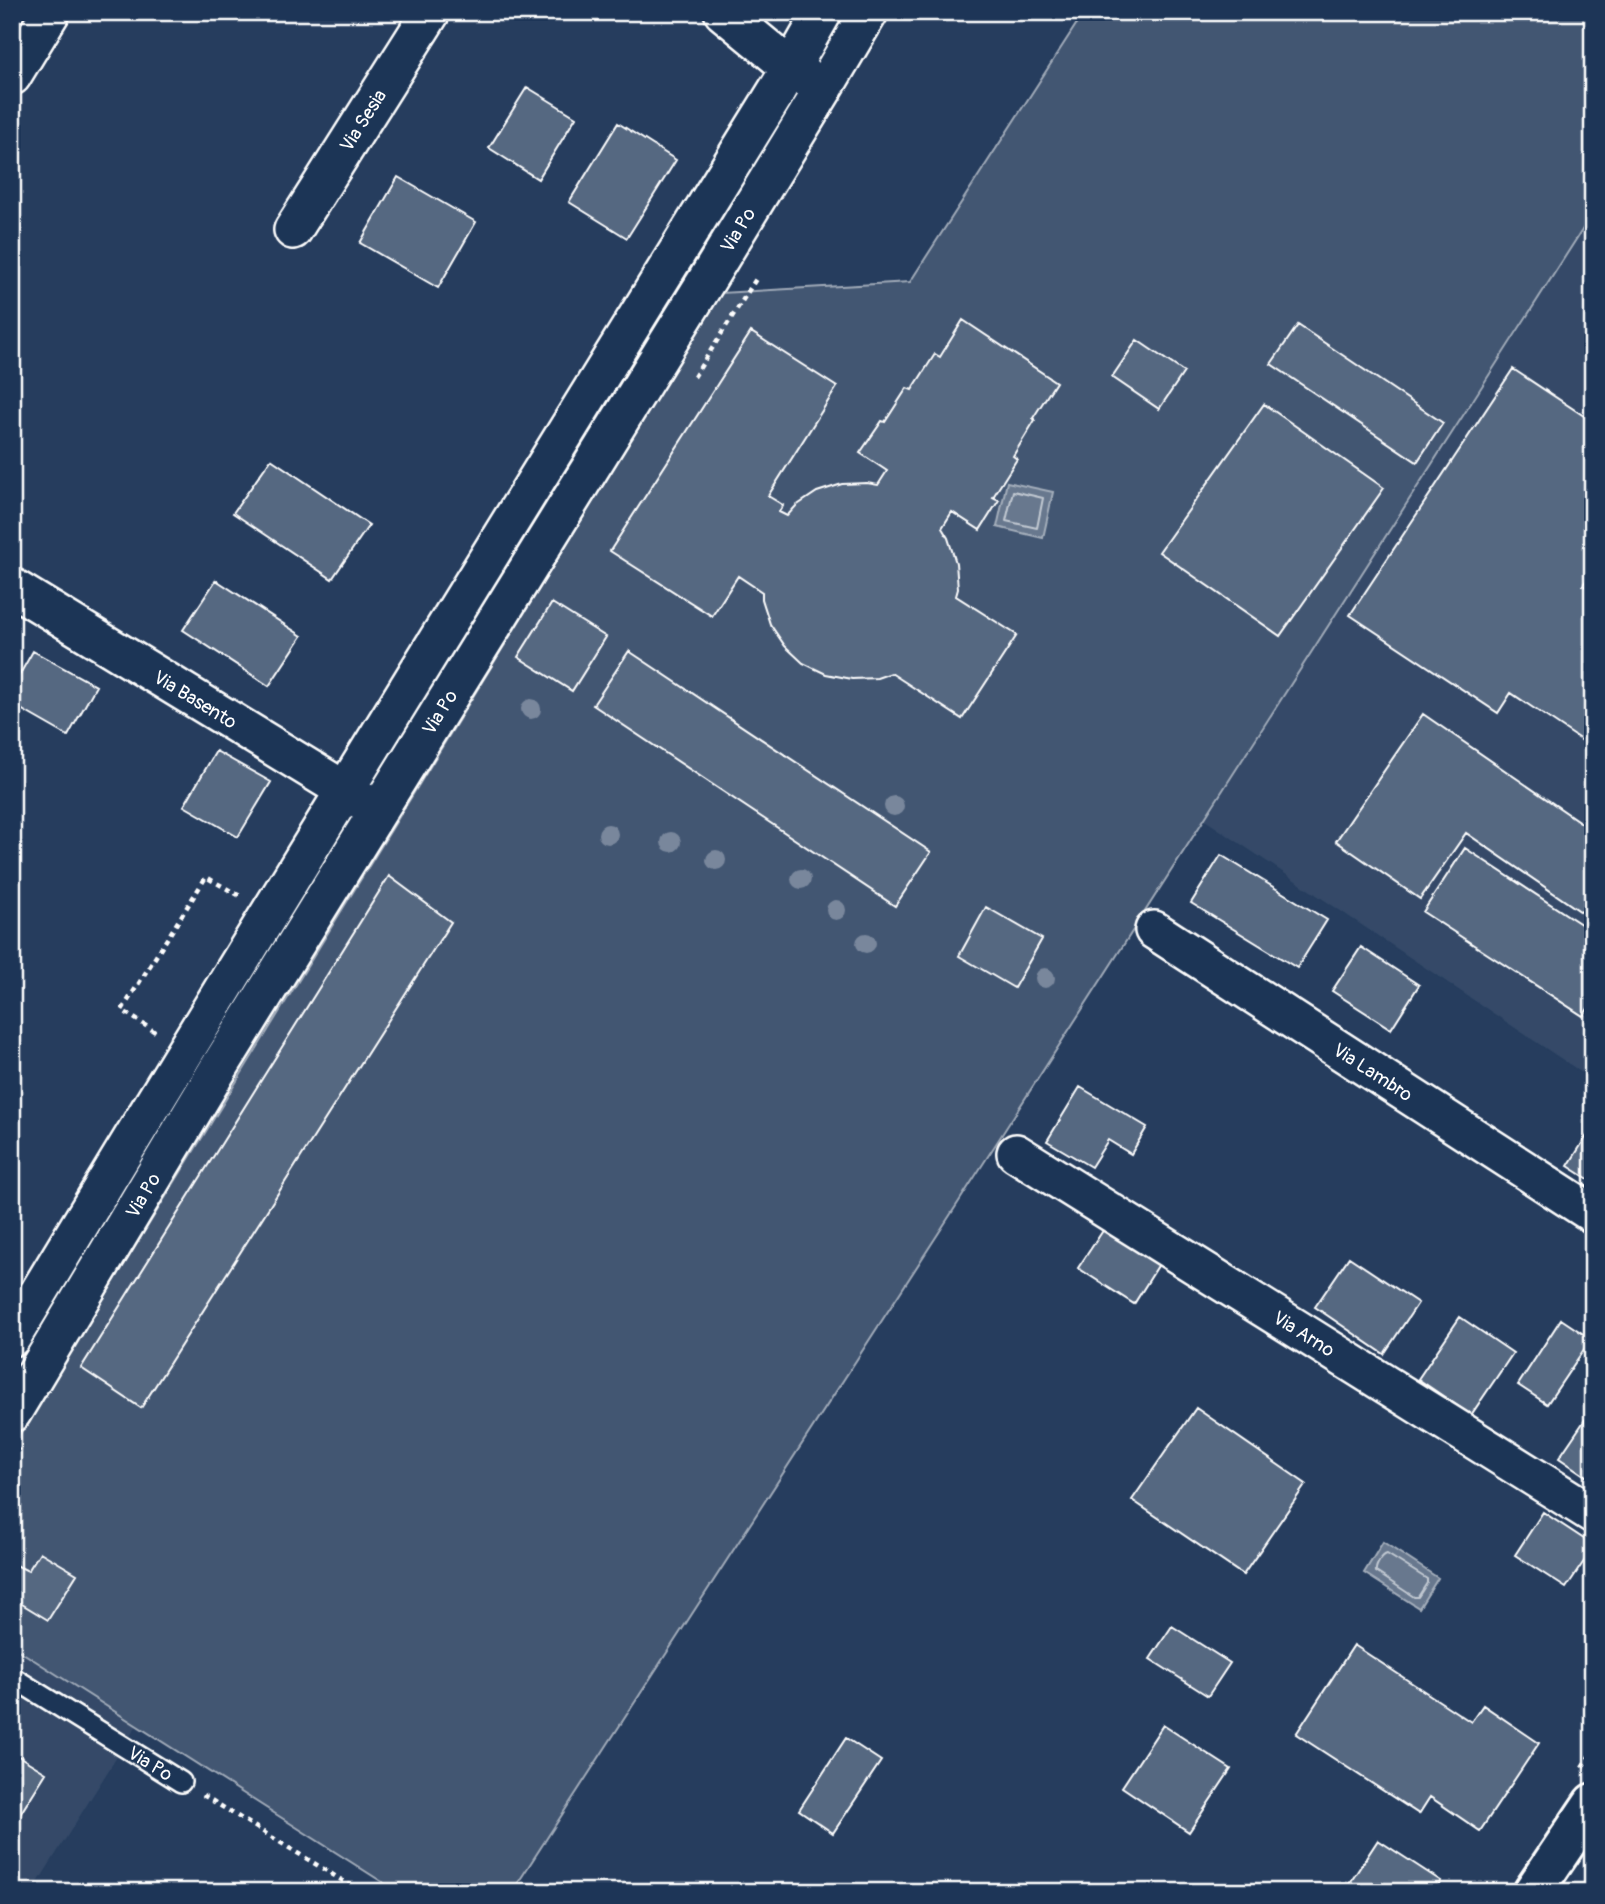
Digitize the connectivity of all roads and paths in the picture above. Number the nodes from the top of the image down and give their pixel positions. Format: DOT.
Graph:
graph roads {
  1 [pos="51,12"];
  2 [pos="430,12"];
  3 [pos="723,12"];
  4 [pos="823,12"];
  5 [pos="869,12"];
  6 [pos="791,68"];
  7 [pos="12,76"];
  8 [pos="824,88"];
  9 [pos="293,230"];
  10 [pos="12,587"];
  11 [pos="345,790"];
  12 [pos="379,811"];
  13 [pos="1154,930"];
  14 [pos="1016,1153"];
  15 [pos="1593,1214"];
  16 [pos="12,1337"];
  17 [pos="12,1413"];
  18 [pos="1593,1514"];
  19 [pos="12,1677"];
  20 [pos="181,1782"];
  21 [pos="1593,1803"];
  22 [pos="361,1892"];
  23 [pos="1533,1892"];
  1 -- 7 [label="street"];
  2 -- 9 [label="street, Via Sesia"];
  3 -- 6 [label="street"];
  4 -- 6 [label="street, Via Po"];
  5 -- 8 [label="street, Via Po"];
  6 -- 8 [label="street"];
  6 -- 11 [label="street, Via Po"];
  8 -- 12 [label="street, Via Po"];
  10 -- 11 [label="street, Via Basento"];
  11 -- 12 [label="street, Via Basento"];
  11 -- 16 [label="street, Via Po"];
  12 -- 17 [label="street, Via Po"];
  13 -- 15 [label="street, Via Lambro"];
  14 -- 18 [label="street, Via Arno"];
  19 -- 20 [label="lane, Via Po"];
  20 -- 22 [label="path"];
  21 -- 23 [label="street"];
}
